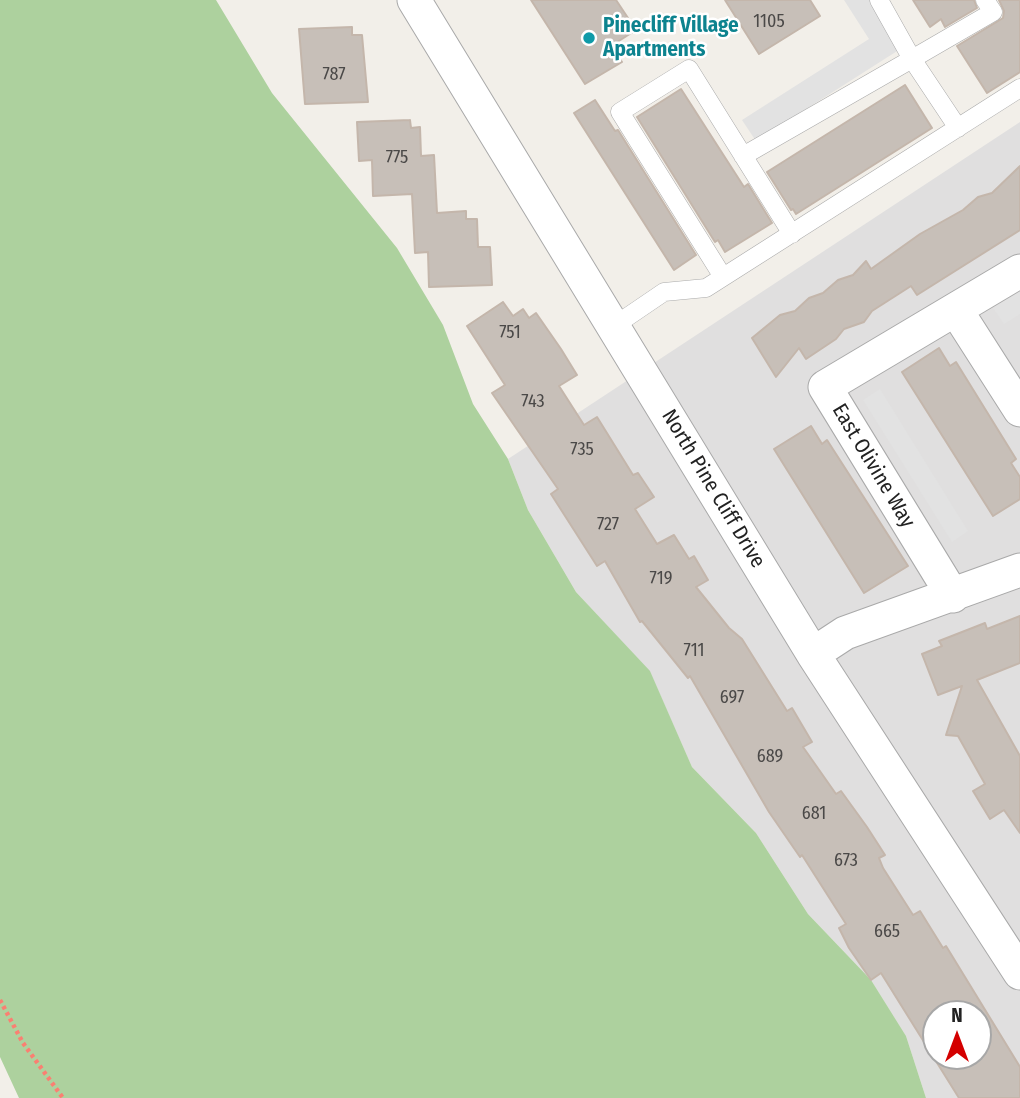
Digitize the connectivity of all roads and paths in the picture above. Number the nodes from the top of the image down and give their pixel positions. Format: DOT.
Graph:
graph roads {
  1 [pos="414,0"];
  2 [pos="879,0"];
  3 [pos="985,0"];
  4 [pos="912,59"];
  5 [pos="1020,88"];
  6 [pos="958,128"];
  7 [pos="743,156"];
  8 [pos="792,234"];
  9 [pos="1020,271"];
  10 [pos="723,278"];
  11 [pos="956,310"];
  12 [pos="614,326"];
  13 [pos="1020,410"];
  14 [pos="1020,570"];
  15 [pos="953,596"];
  16 [pos="813,654"];
  17 [pos="1020,973"];
  18 [pos="0,1000"];
  19 [pos="63,1098"];
  1 -- 12 [label="street, North Pine Cliff Drive"];
  2 -- 4 [label="lane"];
  3 -- 4 [label="lane"];
  4 -- 6 [label="lane"];
  4 -- 7 [label="lane"];
  5 -- 6 [label="lane"];
  6 -- 8 [label="lane"];
  7 -- 8 [label="lane"];
  7 -- 10 [label="lane"];
  8 -- 10 [label="lane"];
  9 -- 11 [label="street, East Olivine Way"];
  10 -- 12 [label="lane"];
  11 -- 13 [label="street"];
  11 -- 15 [label="street, East Olivine Way"];
  12 -- 16 [label="street, North Pine Cliff Drive"];
  14 -- 15 [label="street"];
  15 -- 16 [label="street"];
  16 -- 17 [label="street, North Pine Cliff Drive"];
  18 -- 19 [label="path"];
}
